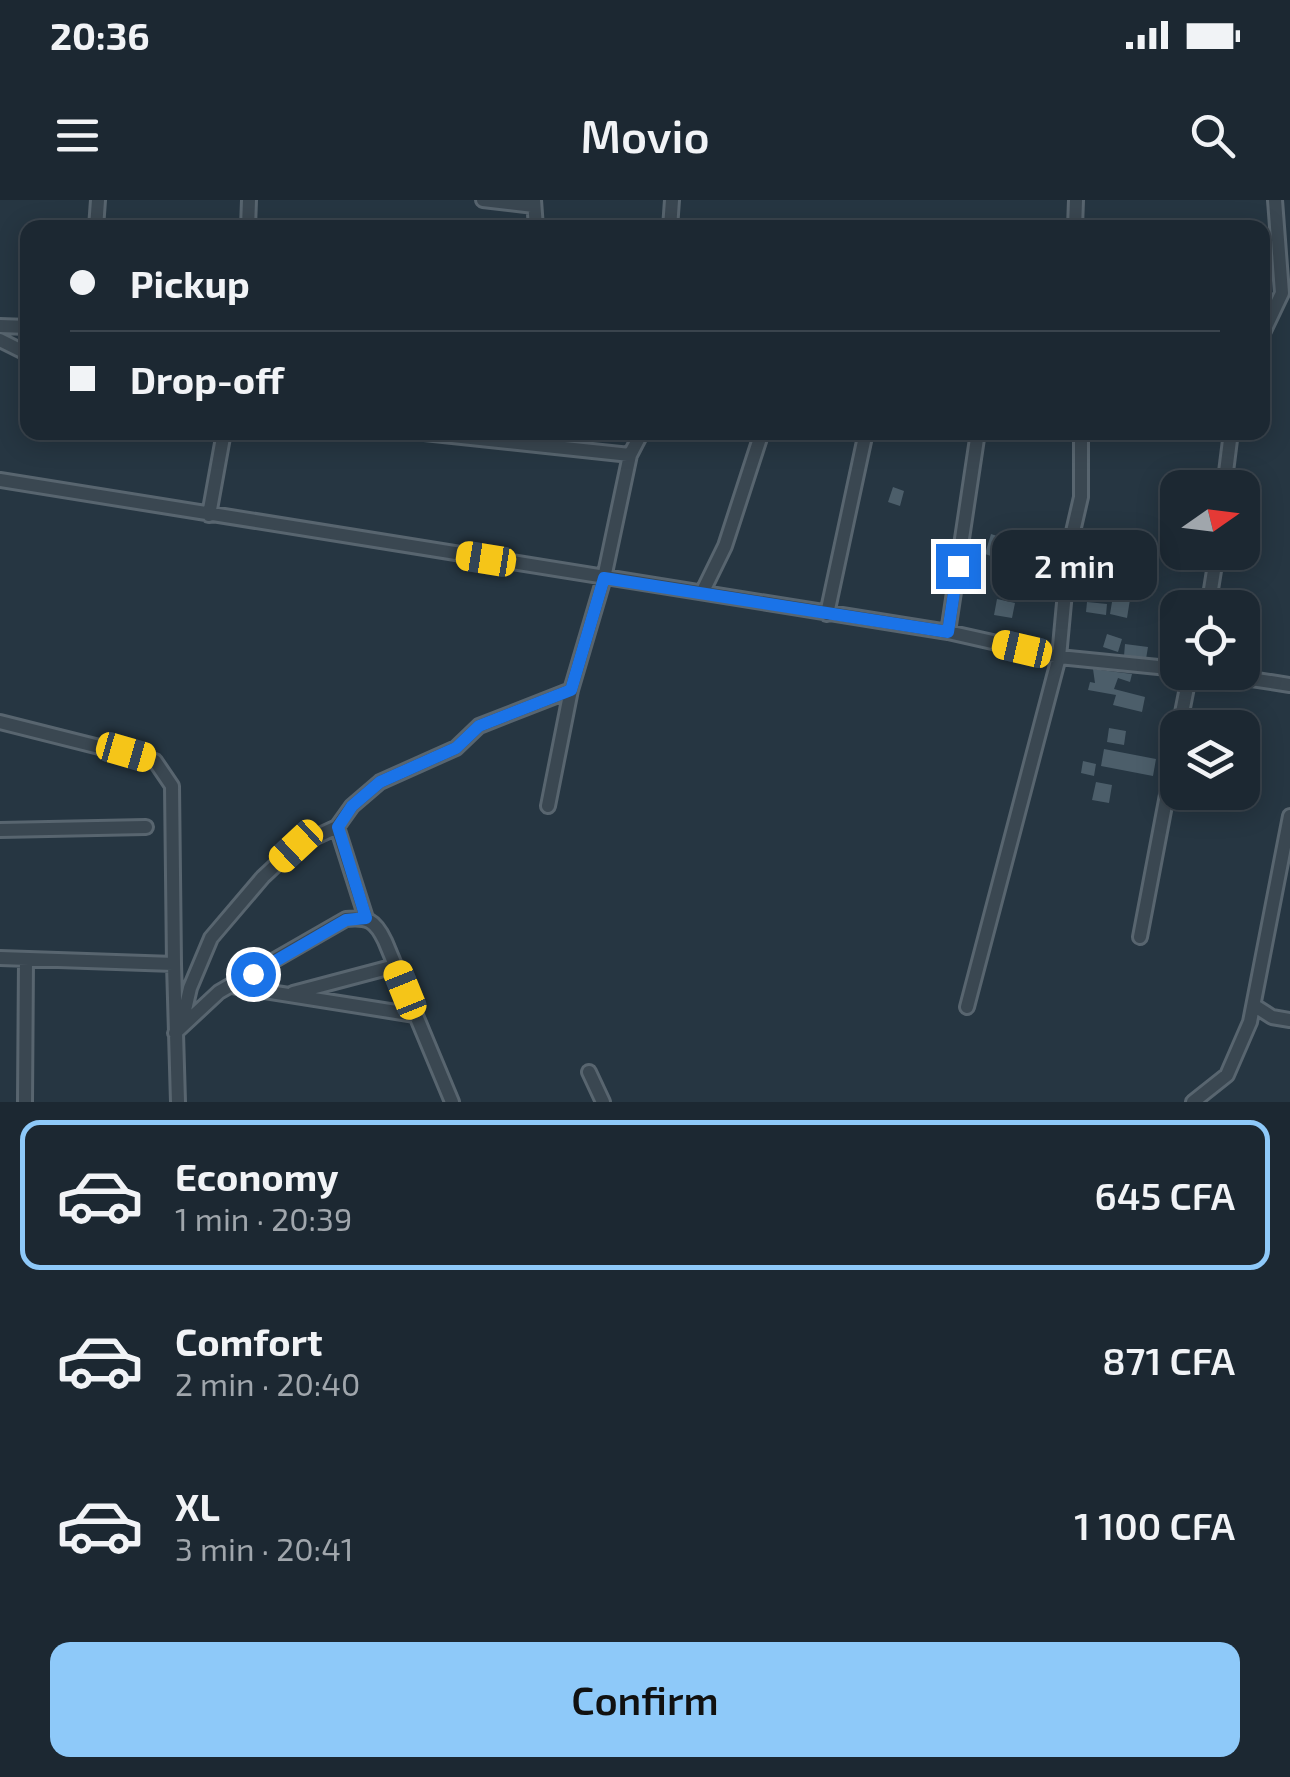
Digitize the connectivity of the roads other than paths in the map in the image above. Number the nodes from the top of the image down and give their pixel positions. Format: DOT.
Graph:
graph roads {
  1 [pos="483,200"];
  2 [pos="1274,200"];
  3 [pos="534,203"];
  4 [pos="1286,293"];
  5 [pos="1270,321"];
  6 [pos="223,440"];
  7 [pos="490,440"];
  8 [pos="638,440"];
  9 [pos="759,440"];
  10 [pos="864,440"];
  11 [pos="977,440"];
  12 [pos="1081,440"];
  13 [pos="1230,440"];
  14 [pos="630,455"];
  15 [pos="1226,470"];
  16 [pos="0,480"];
  17 [pos="210,515"];
  18 [pos="604,578"];
  19 [pos="703,592"];
  20 [pos="827,614"];
  21 [pos="948,632"];
  22 [pos="1059,657"];
  23 [pos="1160,667"];
  24 [pos="1260,681"];
  25 [pos="1290,686"];
  26 [pos="571,690"];
  27 [pos="0,722"];
  28 [pos="548,806"];
  29 [pos="1164,810"];
  30 [pos="1290,816"];
  31 [pos="146,827"];
  32 [pos="338,827"];
  33 [pos="0,830"];
  34 [pos="366,918"];
  35 [pos="1140,937"];
  36 [pos="0,958"];
  37 [pos="26,960"];
  38 [pos="174,964"];
  39 [pos="395,966"];
  40 [pos="175,986"];
  41 [pos="190,988"];
  42 [pos="225,989"];
  43 [pos="286,994"];
  44 [pos="1255,1006"];
  45 [pos="967,1007"];
  46 [pos="415,1014"];
  47 [pos="1290,1020"];
  48 [pos="179,1028"];
  49 [pos="589,1072"];
  50 [pos="26,1102"];
  51 [pos="178,1102"];
  52 [pos="452,1102"];
  53 [pos="603,1102"];
  54 [pos="1192,1102"];
  1 -- 3 [label="street"];
  2 -- 4 [label="street"];
  4 -- 5 [label="street"];
  6 -- 17 [label="street"];
  7 -- 14 [label="street"];
  8 -- 14 [label="street"];
  9 -- 19 [label="street"];
  10 -- 20 [label="street"];
  11 -- 21 [label="street"];
  12 -- 22 [label="street"];
  13 -- 15 [label="street"];
  14 -- 18 [label="street"];
  16 -- 17 [label="street"];
  17 -- 18 [label="street"];
  18 -- 19 [label="street"];
  18 -- 26 [label="street"];
  19 -- 20 [label="street"];
  20 -- 21 [label="street"];
  21 -- 22 [label="street"];
  22 -- 23 [label="street"];
  22 -- 45 [label="street"];
  24 -- 25 [label="street"];
  26 -- 28 [label="street"];
  26 -- 32 [label="street"];
  27 -- 38 [label="street"];
  29 -- 35 [label="street"];
  30 -- 44 [label="street"];
  31 -- 33 [label="street"];
  32 -- 34 [label="street"];
  32 -- 41 [label="street"];
  34 -- 39 [label="street"];
  34 -- 42 [label="street"];
  36 -- 37 [label="street"];
  37 -- 38 [label="street"];
  37 -- 50 [label="street"];
  38 -- 40 [label="street"];
  39 -- 43 [label="street"];
  39 -- 46 [label="street"];
  40 -- 41 [label="street"];
  40 -- 48 [label="street"];
  41 -- 42 [label="street"];
  41 -- 48 [label="street"];
  42 -- 43 [label="street"];
  42 -- 48 [label="street"];
  43 -- 46 [label="street"];
  44 -- 47 [label="street"];
  44 -- 54 [label="street"];
  46 -- 52 [label="street"];
  48 -- 51 [label="street"];
  49 -- 53 [label="street"];
}
